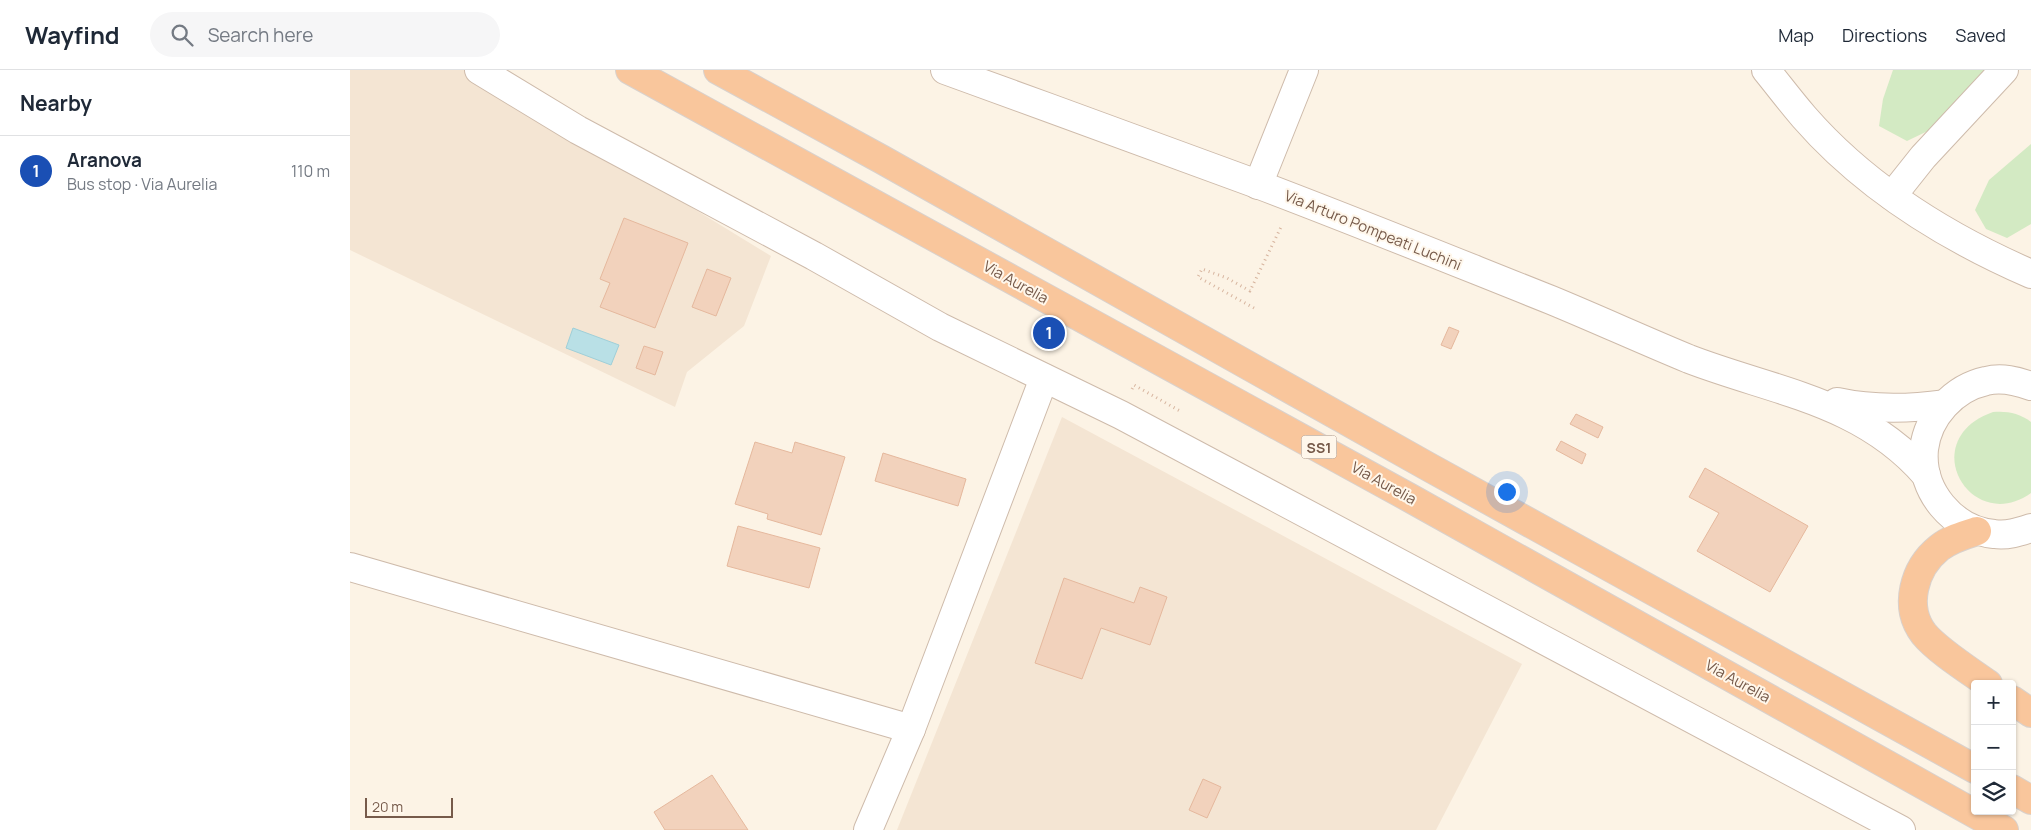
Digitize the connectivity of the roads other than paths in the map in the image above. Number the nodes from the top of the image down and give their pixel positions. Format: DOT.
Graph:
graph roads {
  1 [pos="479,70"];
  2 [pos="630,70"];
  3 [pos="718,70"];
  4 [pos="945,70"];
  5 [pos="1304,70"];
  6 [pos="1766,70"];
  7 [pos="2004,70"];
  8 [pos="1258,184"];
  9 [pos="1892,196"];
  10 [pos="2031,274"];
  11 [pos="1044,378"];
  12 [pos="2031,386"];
  13 [pos="1800,394"];
  14 [pos="1945,404"];
  15 [pos="1926,475"];
  16 [pos="1977,531"];
  17 [pos="2025,537"];
  18 [pos="350,567"];
  19 [pos="1983,680"];
  20 [pos="2016,703"];
  21 [pos="2031,713"];
  22 [pos="911,729"];
  23 [pos="1971,767"];
  24 [pos="2016,791"];
  25 [pos="2031,800"];
  26 [pos="868,830"];
  27 [pos="1901,830"];
  28 [pos="2004,830"];
  1 -- 11 [label="street"];
  2 -- 28 [label="highway, Via Aurelia / SS1"];
  3 -- 23 [label="highway, SS1"];
  4 -- 8 [label="street, Via Arturo Pompeati Luchini"];
  5 -- 8 [label="street"];
  6 -- 9 [label="street"];
  7 -- 9 [label="street"];
  8 -- 13 [label="street, Via Arturo Pompeati Luchini"];
  9 -- 10 [label="street"];
  11 -- 22 [label="street"];
  11 -- 27 [label="street"];
  12 -- 14 [label="street"];
  13 -- 14 [label="street, Via Arturo Pompeati Luchini"];
  13 -- 15 [label="street, Via Arturo Pompeati Luchini"];
  14 -- 15 [label="street"];
  15 -- 16 [label="street"];
  16 -- 17 [label="street"];
  16 -- 19 [label="highway"];
  18 -- 22 [label="street"];
  20 -- 21 [label="highway"];
  22 -- 26 [label="street"];
  24 -- 25 [label="highway"];
}
